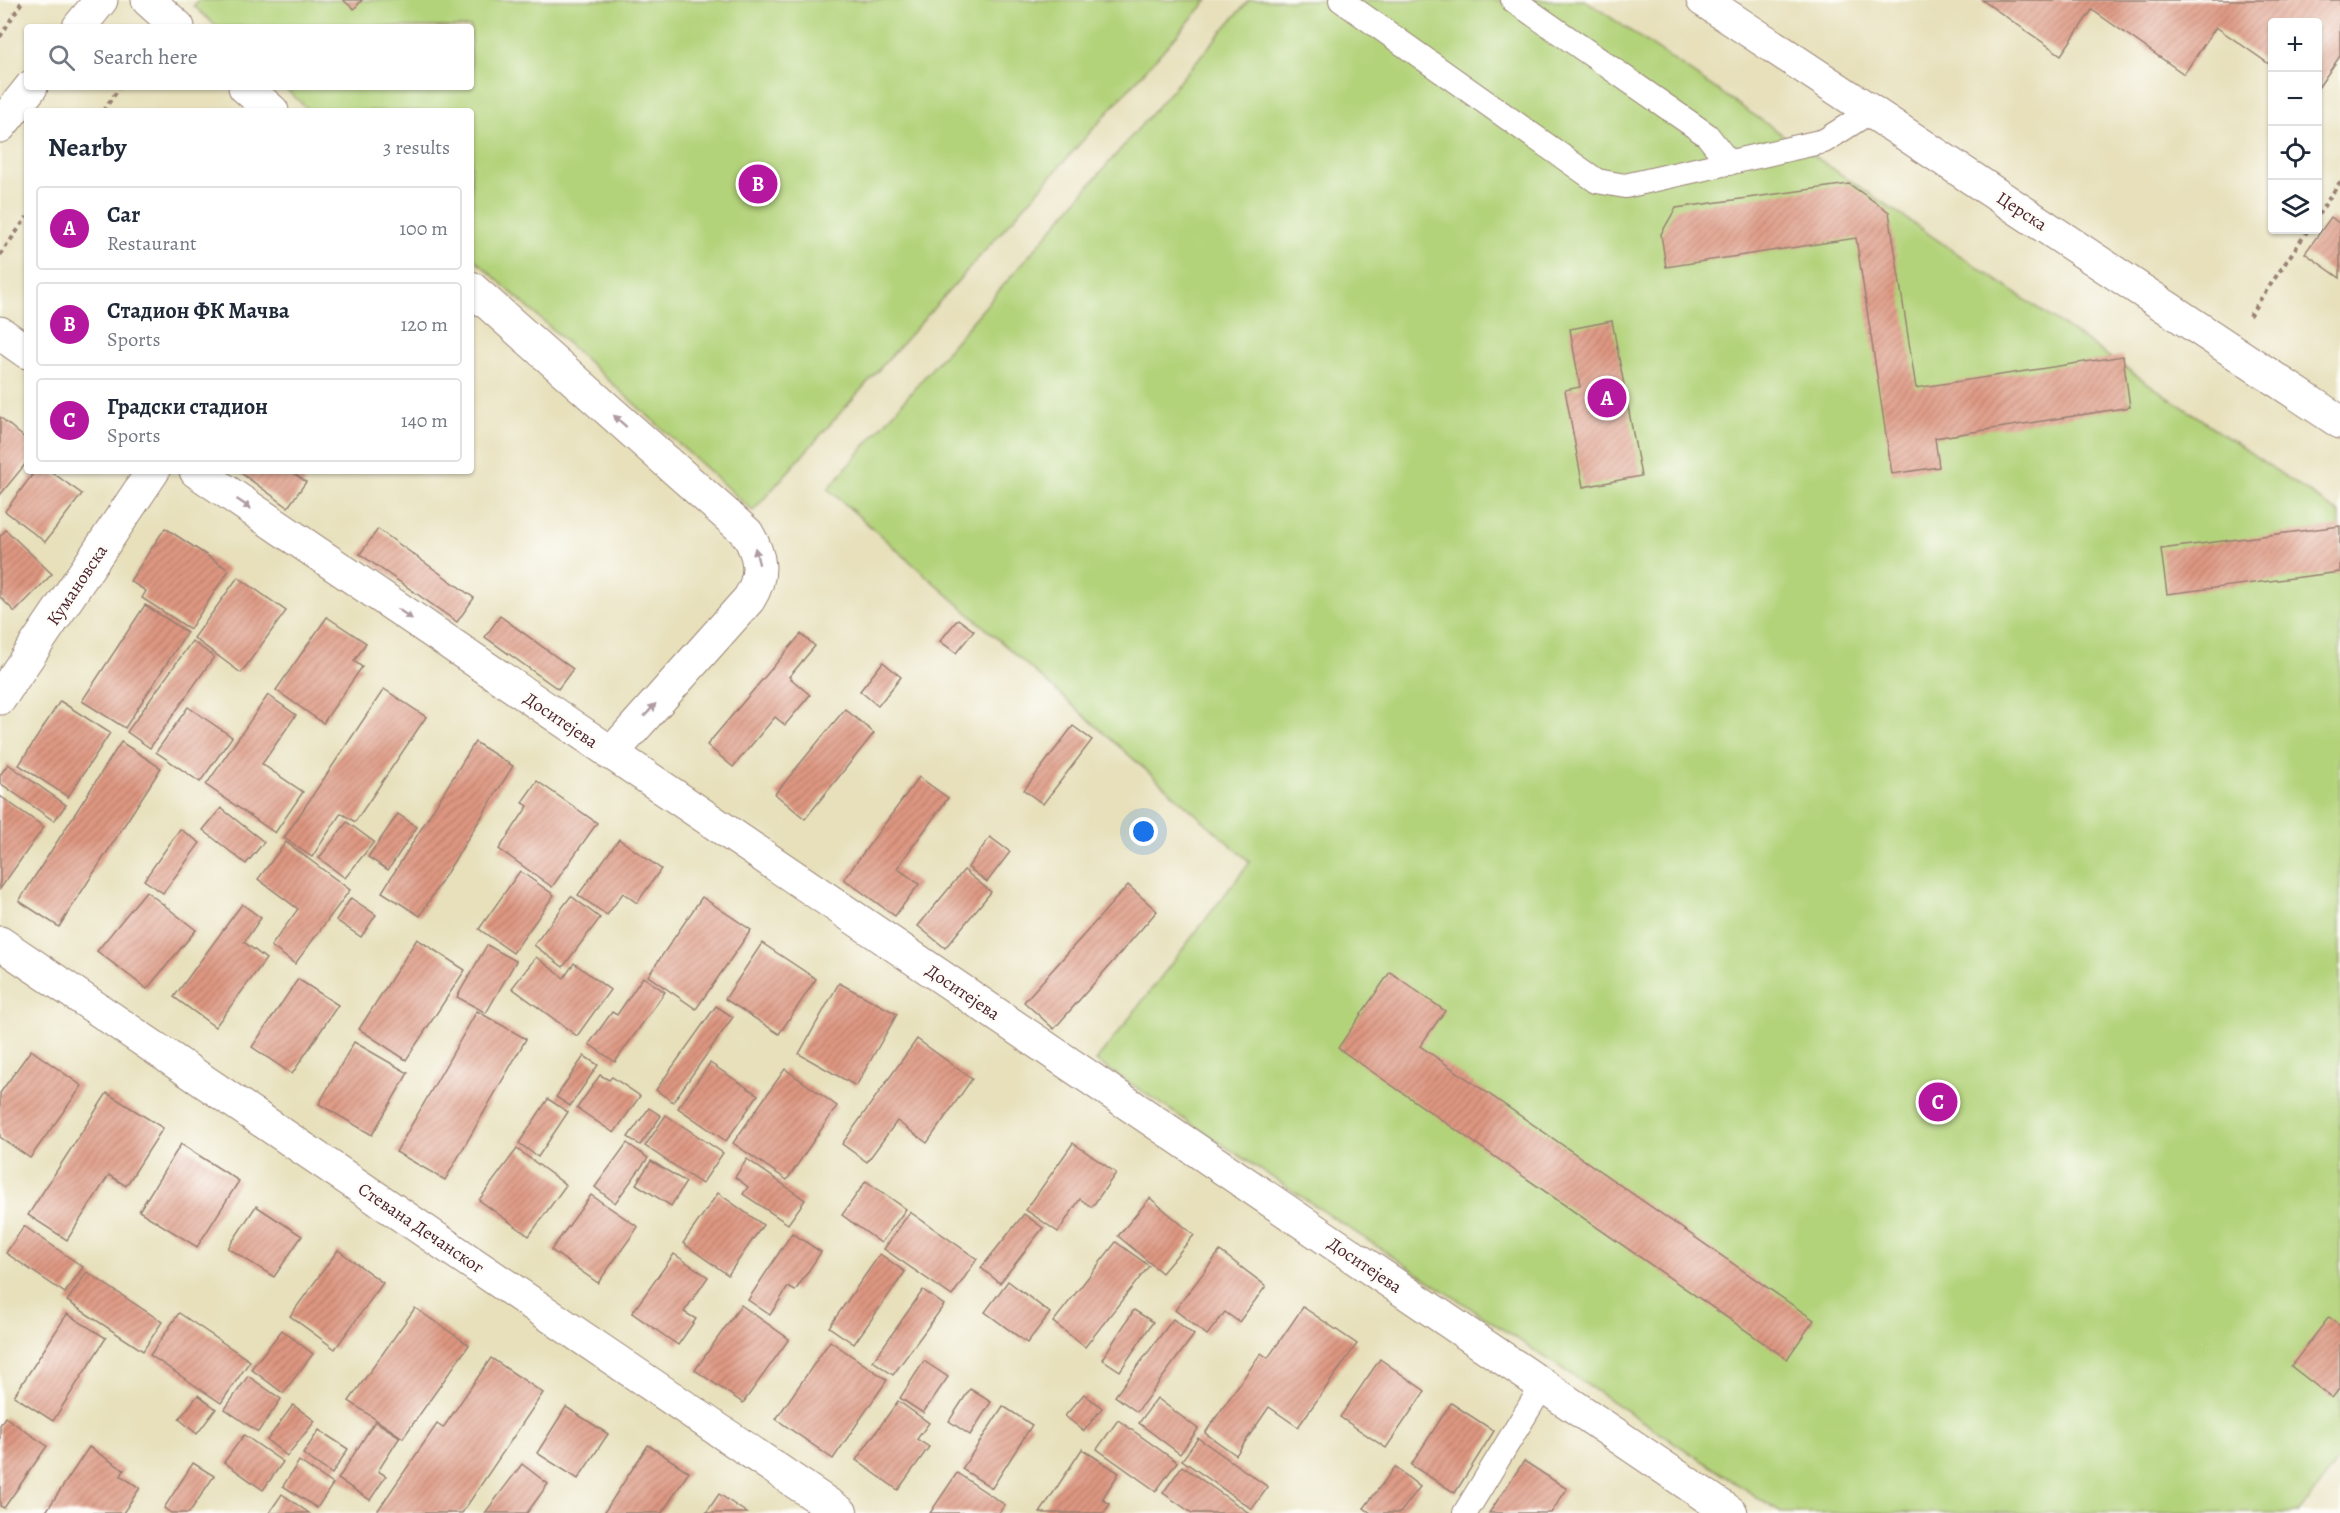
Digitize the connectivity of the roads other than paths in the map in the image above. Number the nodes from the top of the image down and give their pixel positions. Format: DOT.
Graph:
graph roads {
  1 [pos="101,0"];
  2 [pos="148,0"];
  3 [pos="1341,0"];
  4 [pos="1513,0"];
  5 [pos="1703,0"];
  6 [pos="81,24"];
  7 [pos="175,24"];
  8 [pos="29,90"];
  9 [pos="248,90"];
  10 [pos="269,108"];
  11 [pos="1871,111"];
  12 [pos="0,126"];
  13 [pos="1729,163"];
  14 [pos="474,291"];
  15 [pos="0,333"];
  16 [pos="24,350"];
  17 [pos="2340,422"];
  18 [pos="151,474"];
  19 [pos="200,474"];
  20 [pos="0,698"];
  21 [pos="611,754"];
  22 [pos="0,943"];
  23 [pos="1543,1385"];
  24 [pos="841,1513"];
  25 [pos="1465,1513"];
  26 [pos="1731,1513"];
  1 -- 6 [label="street"];
  2 -- 7 [label="street"];
  3 -- 13 [label="lane"];
  4 -- 13 [label="lane"];
  5 -- 11 [label="street, Церска"];
  8 -- 12 [label="street"];
  9 -- 10 [label="street"];
  11 -- 13 [label="lane"];
  11 -- 17 [label="street, Церска"];
  21 -- 14 [label="street, one-way"];
  15 -- 16 [label="street"];
  18 -- 20 [label="street, Кумановска"];
  19 -- 21 [label="street, Доситејева, one-way"];
  21 -- 23 [label="street, Доситејева"];
  22 -- 24 [label="street, Стевана Дечанског"];
  23 -- 25 [label="lane"];
  23 -- 26 [label="street, Доситејева"];
}
